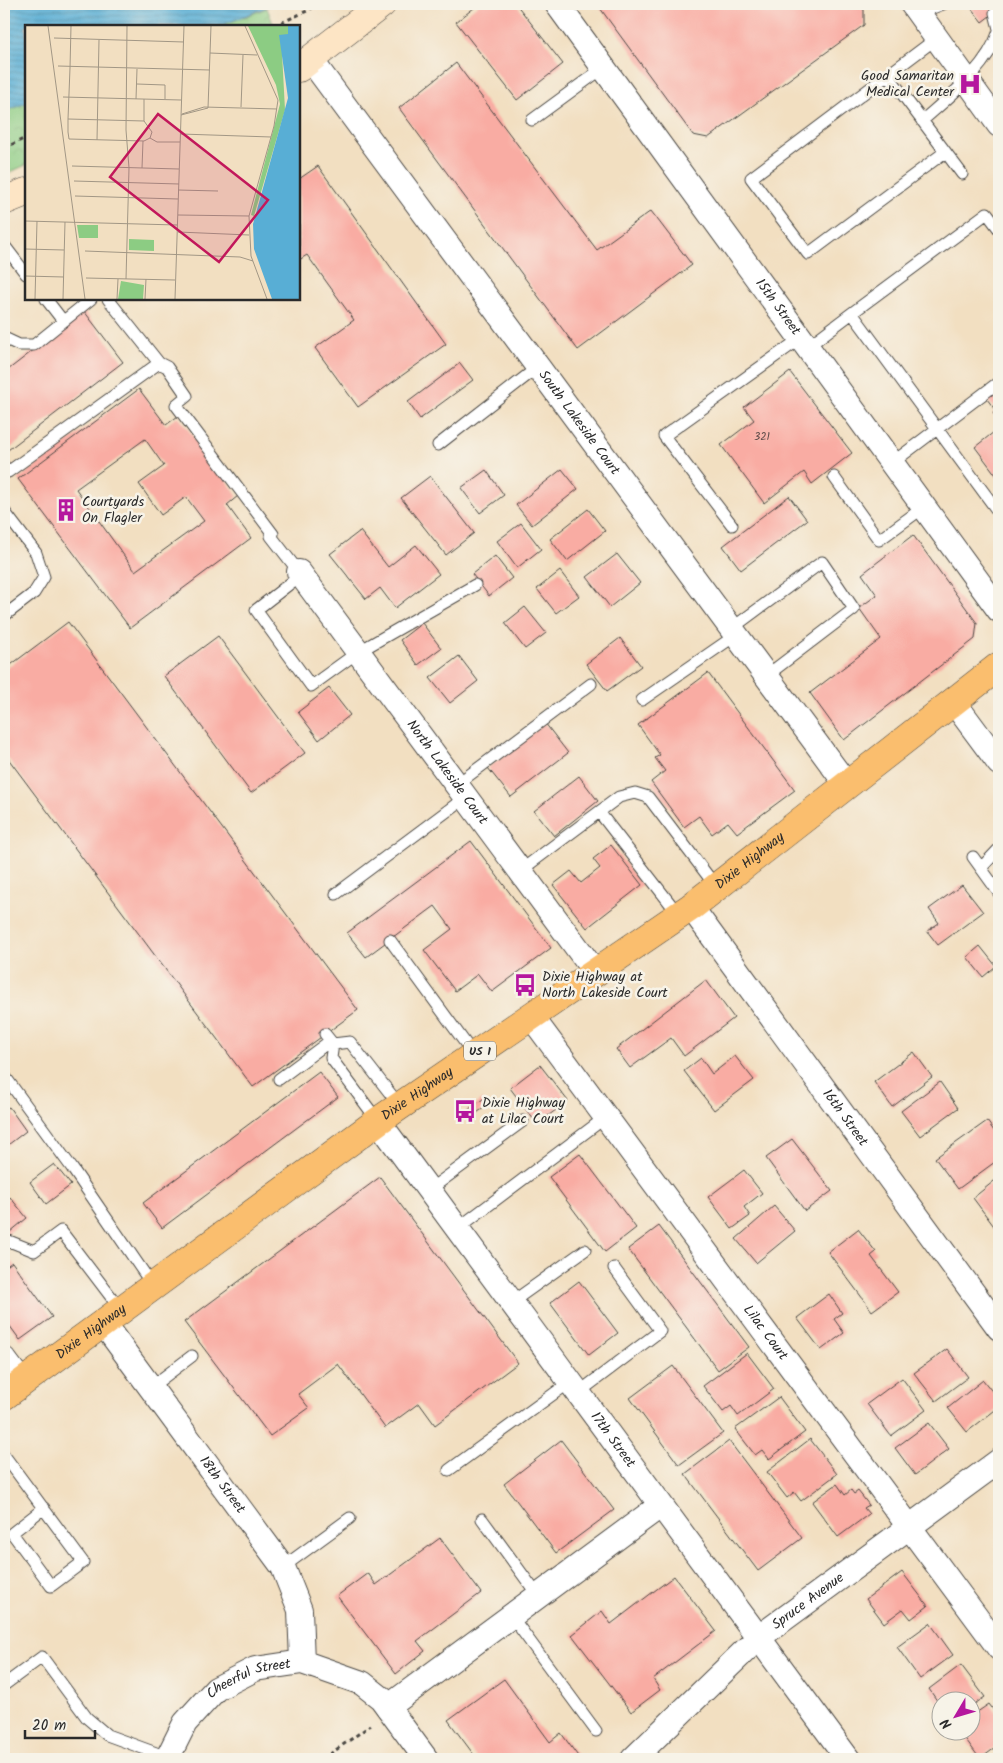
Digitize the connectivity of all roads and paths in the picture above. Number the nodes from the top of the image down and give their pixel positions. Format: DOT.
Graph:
graph roads {
  1 [pos="317,4"];
  2 [pos="382,4"];
  3 [pos="557,4"];
  4 [pos="943,4"];
  5 [pos="916,8"];
  6 [pos="998,23"];
  7 [pos="276,25"];
  8 [pos="937,38"];
  9 [pos="305,64"];
  10 [pos="603,68"];
  11 [pos="888,75"];
  12 [pos="967,80"];
  13 [pos="532,120"];
  14 [pos="922,121"];
  15 [pos="999,125"];
  16 [pos="25,138"];
  17 [pos="4,148"];
  18 [pos="945,152"];
  19 [pos="962,174"];
  20 [pos="999,229"];
  21 [pos="4,245"];
  22 [pos="25,273"];
  23 [pos="47,300"];
  24 [pos="89,300"];
  25 [pos="109,300"];
  26 [pos="852,314"];
  27 [pos="63,321"];
  28 [pos="4,338"];
  29 [pos="804,343"];
  30 [pos="159,363"];
  31 [pos="538,367"];
  32 [pos="999,382"];
  33 [pos="937,429"];
  34 [pos="438,445"];
  35 [pos="892,463"];
  36 [pos="4,466"];
  37 [pos="834,477"];
  38 [pos="924,507"];
  39 [pos="4,511"];
  40 [pos="999,513"];
  41 [pos="732,525"];
  42 [pos="300,574"];
  43 [pos="475,585"];
  44 [pos="999,610"];
  45 [pos="4,616"];
  46 [pos="734,632"];
  47 [pos="358,652"];
  48 [pos="999,666"];
  49 [pos="766,676"];
  50 [pos="591,684"];
  51 [pos="642,700"];
  52 [pos="952,701"];
  53 [pos="999,763"];
  54 [pos="847,785"];
  55 [pos="461,791"];
  56 [pos="599,812"];
  57 [pos="999,849"];
  58 [pos="972,857"];
  59 [pos="981,868"];
  60 [pos="520,871"];
  61 [pos="716,888"];
  62 [pos="999,893"];
  63 [pos="336,894"];
  64 [pos="685,911"];
  65 [pos="390,940"];
  66 [pos="595,972"];
  67 [pos="531,1016"];
  68 [pos="329,1040"];
  69 [pos="474,1055"];
  70 [pos="4,1075"];
  71 [pos="279,1078"];
  72 [pos="400,1106"];
  73 [pos="606,1117"];
  74 [pos="378,1121"];
  75 [pos="523,1121"];
  76 [pos="429,1190"];
  77 [pos="457,1229"];
  78 [pos="4,1245"];
  79 [pos="585,1250"];
  80 [pos="614,1268"];
  81 [pos="154,1286"];
  82 [pos="512,1302"];
  83 [pos="112,1317"];
  84 [pos="999,1328"];
  85 [pos="192,1356"];
  86 [pos="4,1359"];
  87 [pos="151,1387"];
  88 [pos="574,1387"];
  89 [pos="13,1390"];
  90 [pos="4,1454"];
  91 [pos="999,1461"];
  92 [pos="448,1470"];
  93 [pos="660,1506"];
  94 [pos="44,1508"];
  95 [pos="350,1518"];
  96 [pos="482,1519"];
  97 [pos="910,1526"];
  98 [pos="283,1567"];
  99 [pos="539,1597"];
  100 [pos="512,1617"];
  101 [pos="758,1638"];
  102 [pos="999,1648"];
  103 [pos="302,1662"];
  104 [pos="4,1685"];
  105 [pos="388,1707"];
  106 [pos="370,1724"];
  107 [pos="596,1732"];
  108 [pos="167,1758"];
  109 [pos="322,1759"];
  110 [pos="426,1759"];
  111 [pos="633,1759"];
  112 [pos="848,1759"];
  1 -- 7 [label="path"];
  2 -- 9 [label="street"];
  3 -- 10 [label="street, 15th Street"];
  4 -- 5 [label="lane"];
  5 -- 8 [label="street"];
  6 -- 12 [label="lane"];
  8 -- 11 [label="lane"];
  8 -- 12 [label="street"];
  9 -- 31 [label="street, South Lakeside Court"];
  10 -- 13 [label="lane"];
  10 -- 29 [label="street, 15th Street"];
  11 -- 14 [label="lane"];
  11 -- 18 [label="lane"];
  12 -- 14 [label="lane"];
  12 -- 15 [label="street"];
  14 -- 18 [label="lane"];
  16 -- 17 [label="path"];
  18 -- 19 [label="lane"];
  20 -- 26 [label="lane"];
  21 -- 22 [label="lane"];
  23 -- 27 [label="lane"];
  24 -- 27 [label="lane"];
  25 -- 30 [label="lane"];
  26 -- 29 [label="lane"];
  26 -- 33 [label="lane"];
  27 -- 28 [label="lane"];
  29 -- 35 [label="street, 15th Street"];
  29 -- 41 [label="lane"];
  30 -- 36 [label="lane"];
  30 -- 42 [label="lane"];
  31 -- 34 [label="lane"];
  31 -- 46 [label="street, South Lakeside Court"];
  32 -- 33 [label="lane"];
  33 -- 35 [label="lane"];
  33 -- 40 [label="lane"];
  35 -- 38 [label="street, 15th Street"];
  37 -- 38 [label="lane"];
  38 -- 44 [label="street, 15th Street"];
  39 -- 45 [label="lane"];
  42 -- 47 [label="street, North Lakeside Court"];
  42 -- 47 [label="lane"];
  43 -- 47 [label="lane"];
  46 -- 49 [label="street, South Lakeside Court"];
  46 -- 49 [label="lane"];
  46 -- 51 [label="lane"];
  47 -- 55 [label="street, North Lakeside Court"];
  48 -- 52 [label="main road, Dixie Highway / US 1"];
  49 -- 54 [label="street, South Lakeside Court"];
  50 -- 55 [label="lane"];
  52 -- 53 [label="street"];
  52 -- 54 [label="main road, Dixie Highway / US 1"];
  54 -- 61 [label="main road, Dixie Highway / US 1"];
  55 -- 60 [label="street, North Lakeside Court"];
  55 -- 63 [label="lane"];
  56 -- 60 [label="lane"];
  56 -- 61 [label="lane"];
  56 -- 64 [label="lane"];
  57 -- 59 [label="lane"];
  58 -- 59 [label="lane"];
  59 -- 62 [label="lane"];
  60 -- 66 [label="street, North Lakeside Court"];
  61 -- 64 [label="main road, Dixie Highway / US 1"];
  64 -- 66 [label="main road, Dixie Highway / US 1"];
  64 -- 84 [label="street, 16th Street"];
  65 -- 69 [label="lane"];
  66 -- 67 [label="main road, Dixie Highway / US 1"];
  67 -- 69 [label="main road, Dixie Highway / US 1"];
  67 -- 73 [label="street, Lilac Court"];
  68 -- 71 [label="lane"];
  68 -- 72 [label="lane"];
  68 -- 74 [label="lane"];
  69 -- 72 [label="main road, Dixie Highway / US 1"];
  70 -- 81 [label="lane"];
  72 -- 74 [label="main road, Dixie Highway / US 1"];
  73 -- 77 [label="lane"];
  73 -- 97 [label="street, Lilac Court"];
  74 -- 76 [label="street, 17th Street"];
  74 -- 81 [label="main road, Dixie Highway / US 1"];
  75 -- 76 [label="lane"];
  76 -- 77 [label="street, 17th Street"];
  77 -- 82 [label="street, 17th Street"];
  78 -- 83 [label="lane"];
  79 -- 82 [label="lane"];
  80 -- 88 [label="lane"];
  81 -- 83 [label="main road, Dixie Highway / US 1"];
  82 -- 88 [label="street, 17th Street"];
  83 -- 87 [label="street, 18th Street"];
  83 -- 89 [label="main road, Dixie Highway / US 1"];
  85 -- 87 [label="lane"];
  86 -- 89 [label="street"];
  87 -- 98 [label="street, 18th Street"];
  88 -- 92 [label="lane"];
  88 -- 93 [label="street, 17th Street"];
  90 -- 94 [label="lane"];
  91 -- 97 [label="street, Spruce Avenue"];
  93 -- 99 [label="street"];
  93 -- 101 [label="street, 17th Street"];
  94 -- 94 [label="lane"];
  95 -- 98 [label="lane"];
  96 -- 99 [label="lane"];
  97 -- 101 [label="street, Spruce Avenue"];
  97 -- 102 [label="street, Lilac Court"];
  98 -- 103 [label="street, 18th Street"];
  99 -- 100 [label="street"];
  100 -- 105 [label="street"];
  100 -- 107 [label="lane"];
  101 -- 111 [label="street, Spruce Avenue"];
  101 -- 112 [label="street, 17th Street"];
  103 -- 105 [label="street, Cheerful Street"];
  103 -- 108 [label="street, Cheerful Street"];
  104 -- 108 [label="lane"];
  105 -- 110 [label="street"];
  106 -- 109 [label="path"];
}
